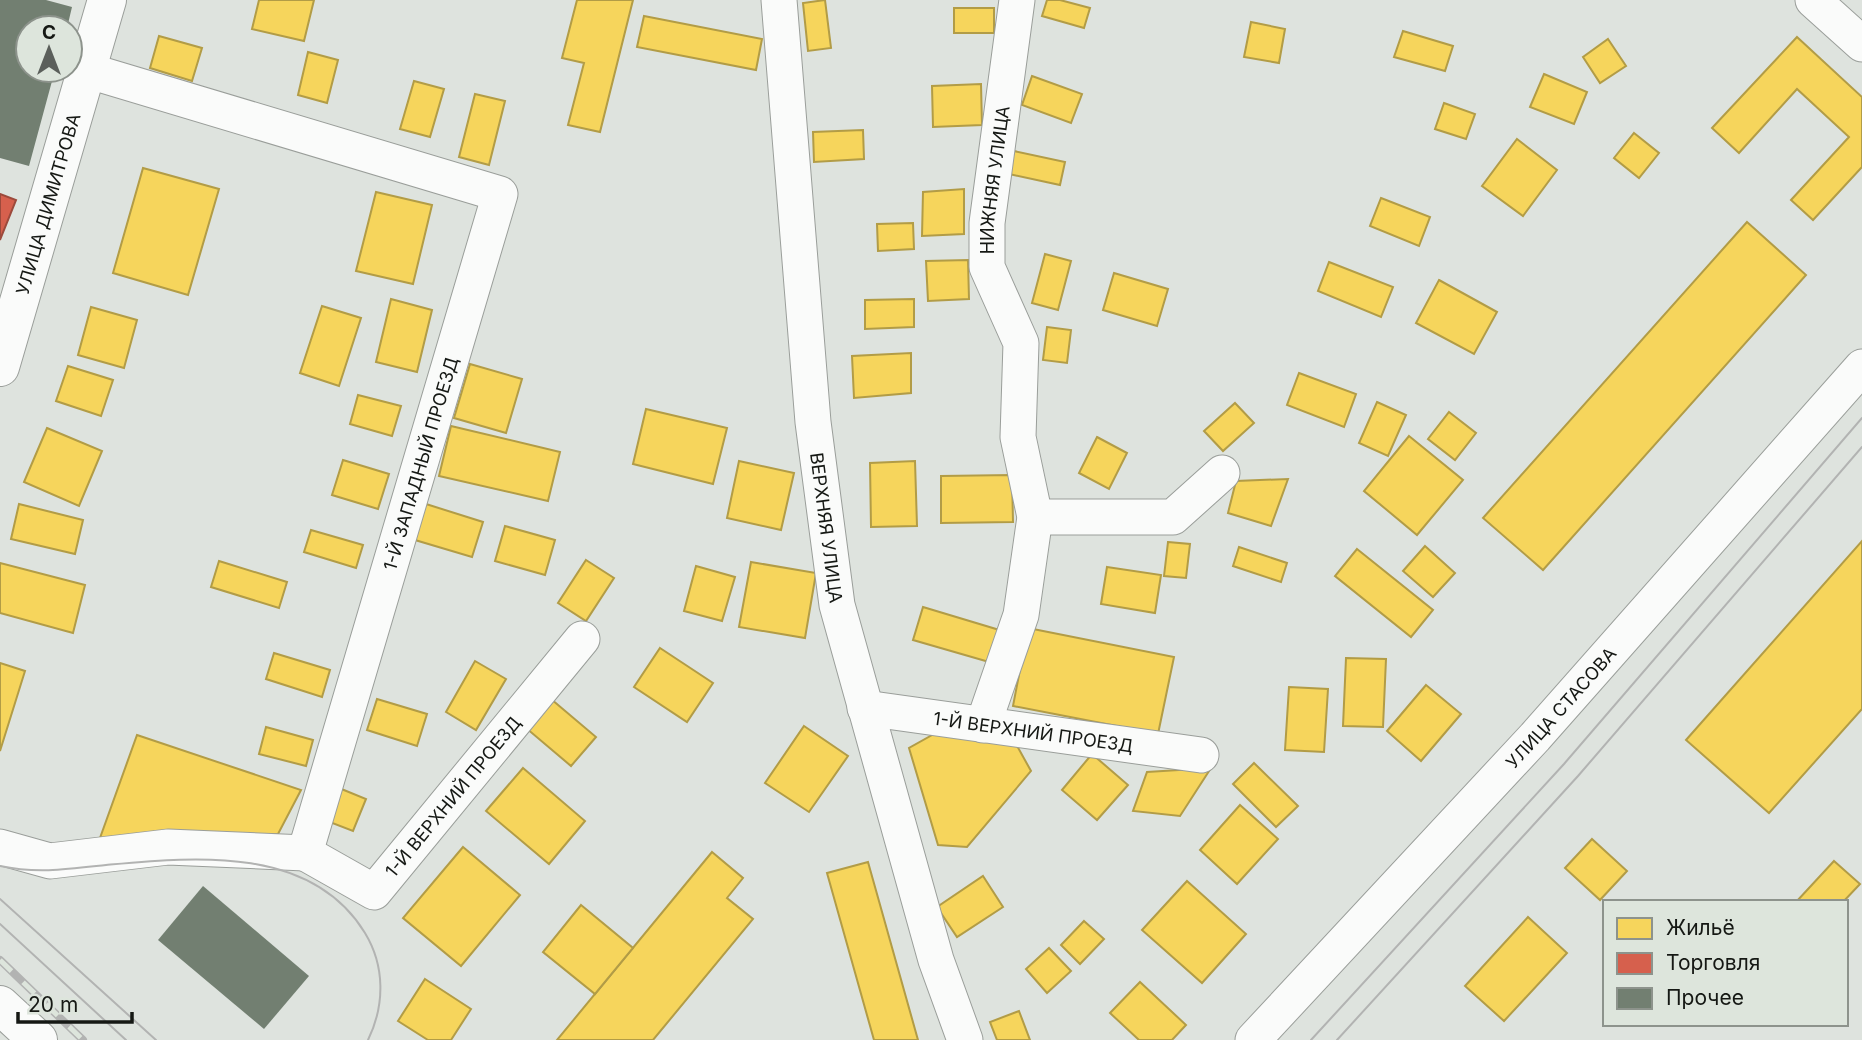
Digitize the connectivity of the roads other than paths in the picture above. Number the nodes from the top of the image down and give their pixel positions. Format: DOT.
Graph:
graph roads {
  1 [pos="107,0"];
  2 [pos="779,0"];
  3 [pos="1017,0"];
  4 [pos="1813,0"];
  5 [pos="1862,44"];
  6 [pos="86,70"];
  7 [pos="0,366"];
  8 [pos="1862,367"];
  9 [pos="1222,473"];
  10 [pos="1035,517"];
  11 [pos="582,639"];
  12 [pos="864,708"];
  13 [pos="983,724"];
  14 [pos="1201,755"];
  15 [pos="0,847"];
  16 [pos="305,853"];
  17 [pos="0,1005"];
  18 [pos="38,1040"];
  19 [pos="965,1040"];
  20 [pos="1253,1040"];
  1 -- 6 [label="street, УЛИЦА ДИМИТРОВА"];
  2 -- 12 [label="street, ВЕРХНЯЯ УЛИЦА"];
  3 -- 10 [label="street, НИЖНЯЯ УЛИЦА"];
  4 -- 5 [label="street"];
  6 -- 7 [label="street, УЛИЦА ДИМИТРОВА"];
  6 -- 16 [label="street, 1-Й ЗАПАДНЫЙ ПРОЕЗД"];
  8 -- 20 [label="street, УЛИЦА СТАСОВА"];
  9 -- 10 [label="street"];
  10 -- 13 [label="street, НИЖНЯЯ УЛИЦА"];
  11 -- 16 [label="street, 1-Й ВЕРХНИЙ ПРОЕЗД"];
  12 -- 13 [label="street, 1-Й ВЕРХНИЙ ПРОЕЗД"];
  12 -- 19 [label="street, ВЕРХНЯЯ УЛИЦА"];
  13 -- 14 [label="street, 1-Й ВЕРХНИЙ ПРОЕЗД"];
  15 -- 16 [label="street"];
  17 -- 18 [label="street"];
}
